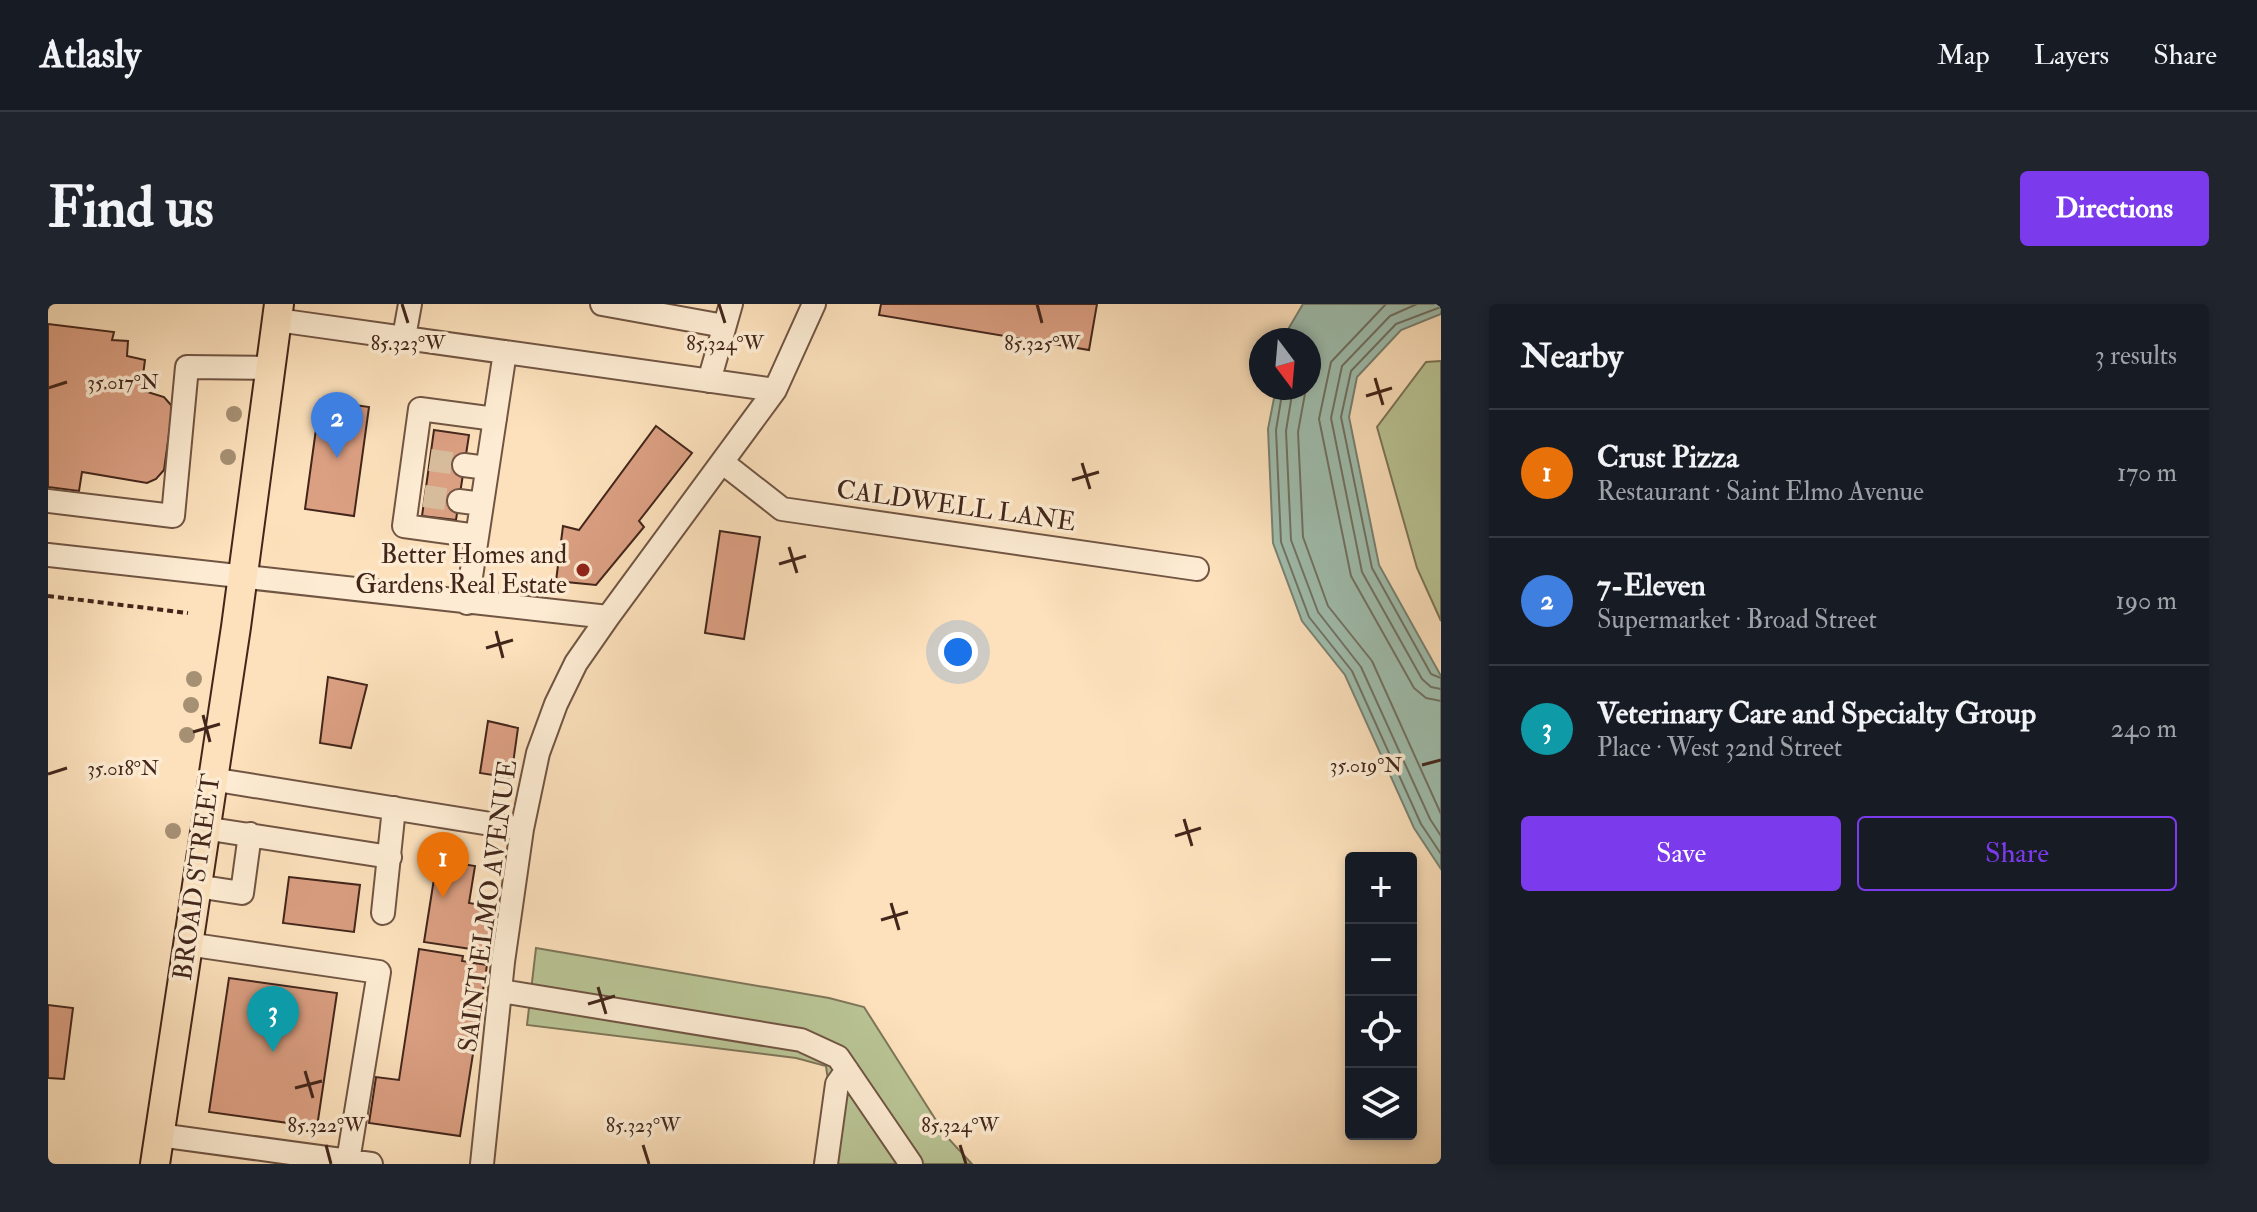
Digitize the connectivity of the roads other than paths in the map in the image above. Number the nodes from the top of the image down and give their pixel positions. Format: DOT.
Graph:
graph roads {
  1 [pos="410,304"];
  2 [pos="602,304"];
  3 [pos="814,304"];
  4 [pos="278,312"];
  5 [pos="728,315"];
  6 [pos="404,337"];
  7 [pos="505,352"];
  8 [pos="270,368"];
  9 [pos="709,381"];
  10 [pos="775,390"];
  11 [pos="495,419"];
  12 [pos="722,462"];
  13 [pos="464,465"];
  14 [pos="487,468"];
  15 [pos="48,501"];
  16 [pos="459,501"];
  17 [pos="482,504"];
  18 [pos="477,536"];
  19 [pos="48,555"];
  20 [pos="1197,569"];
  21 [pos="241,578"];
  22 [pos="467,603"];
  23 [pos="608,617"];
  24 [pos="211,779"];
  25 [pos="394,808"];
  26 [pos="204,828"];
  27 [pos="522,829"];
  28 [pos="250,834"];
  29 [pos="390,857"];
  30 [pos="196,886"];
  31 [pos="383,913"];
  32 [pos="187,944"];
  33 [pos="501,991"];
  34 [pos="847,1070"];
  35 [pos="159,1135"];
  36 [pos="348,1161"];
  37 [pos="155,1164"];
  38 [pos="371,1164"];
  39 [pos="482,1164"];
  40 [pos="826,1164"];
  41 [pos="911,1164"];
  1 -- 6 [label="street"];
  2 -- 5 [label="street"];
  3 -- 10 [label="street, SAINT ELMO AVENUE"];
  4 -- 6 [label="street"];
  4 -- 8 [label="main road, BROAD STREET"];
  5 -- 9 [label="street"];
  6 -- 7 [label="street"];
  7 -- 9 [label="street"];
  7 -- 11 [label="street"];
  8 -- 15 [label="street"];
  8 -- 21 [label="main road, BROAD STREET"];
  9 -- 10 [label="street"];
  10 -- 12 [label="street, SAINT ELMO AVENUE"];
  11 -- 14 [label="street"];
  11 -- 18 [label="street"];
  12 -- 20 [label="street, CALDWELL LANE"];
  12 -- 23 [label="street, SAINT ELMO AVENUE"];
  13 -- 14 [label="street"];
  14 -- 17 [label="street"];
  16 -- 17 [label="street"];
  17 -- 18 [label="street"];
  18 -- 22 [label="street"];
  19 -- 21 [label="street"];
  21 -- 22 [label="street"];
  21 -- 24 [label="main road, BROAD STREET"];
  22 -- 23 [label="street"];
  23 -- 27 [label="street, SAINT ELMO AVENUE"];
  24 -- 25 [label="street"];
  24 -- 26 [label="main road, BROAD STREET"];
  25 -- 27 [label="street"];
  25 -- 29 [label="street"];
  26 -- 28 [label="street"];
  26 -- 30 [label="main road, BROAD STREET"];
  27 -- 33 [label="street, SAINT ELMO AVENUE"];
  28 -- 29 [label="street"];
  28 -- 30 [label="street"];
  29 -- 31 [label="street"];
  30 -- 32 [label="main road, BROAD STREET"];
  32 -- 35 [label="main road, BROAD STREET"];
  32 -- 36 [label="street"];
  33 -- 34 [label="street"];
  33 -- 39 [label="street, SAINT ELMO AVENUE"];
  34 -- 40 [label="street"];
  34 -- 41 [label="street"];
  35 -- 36 [label="street"];
  35 -- 37 [label="main road, BROAD STREET"];
  36 -- 38 [label="street"];
}
